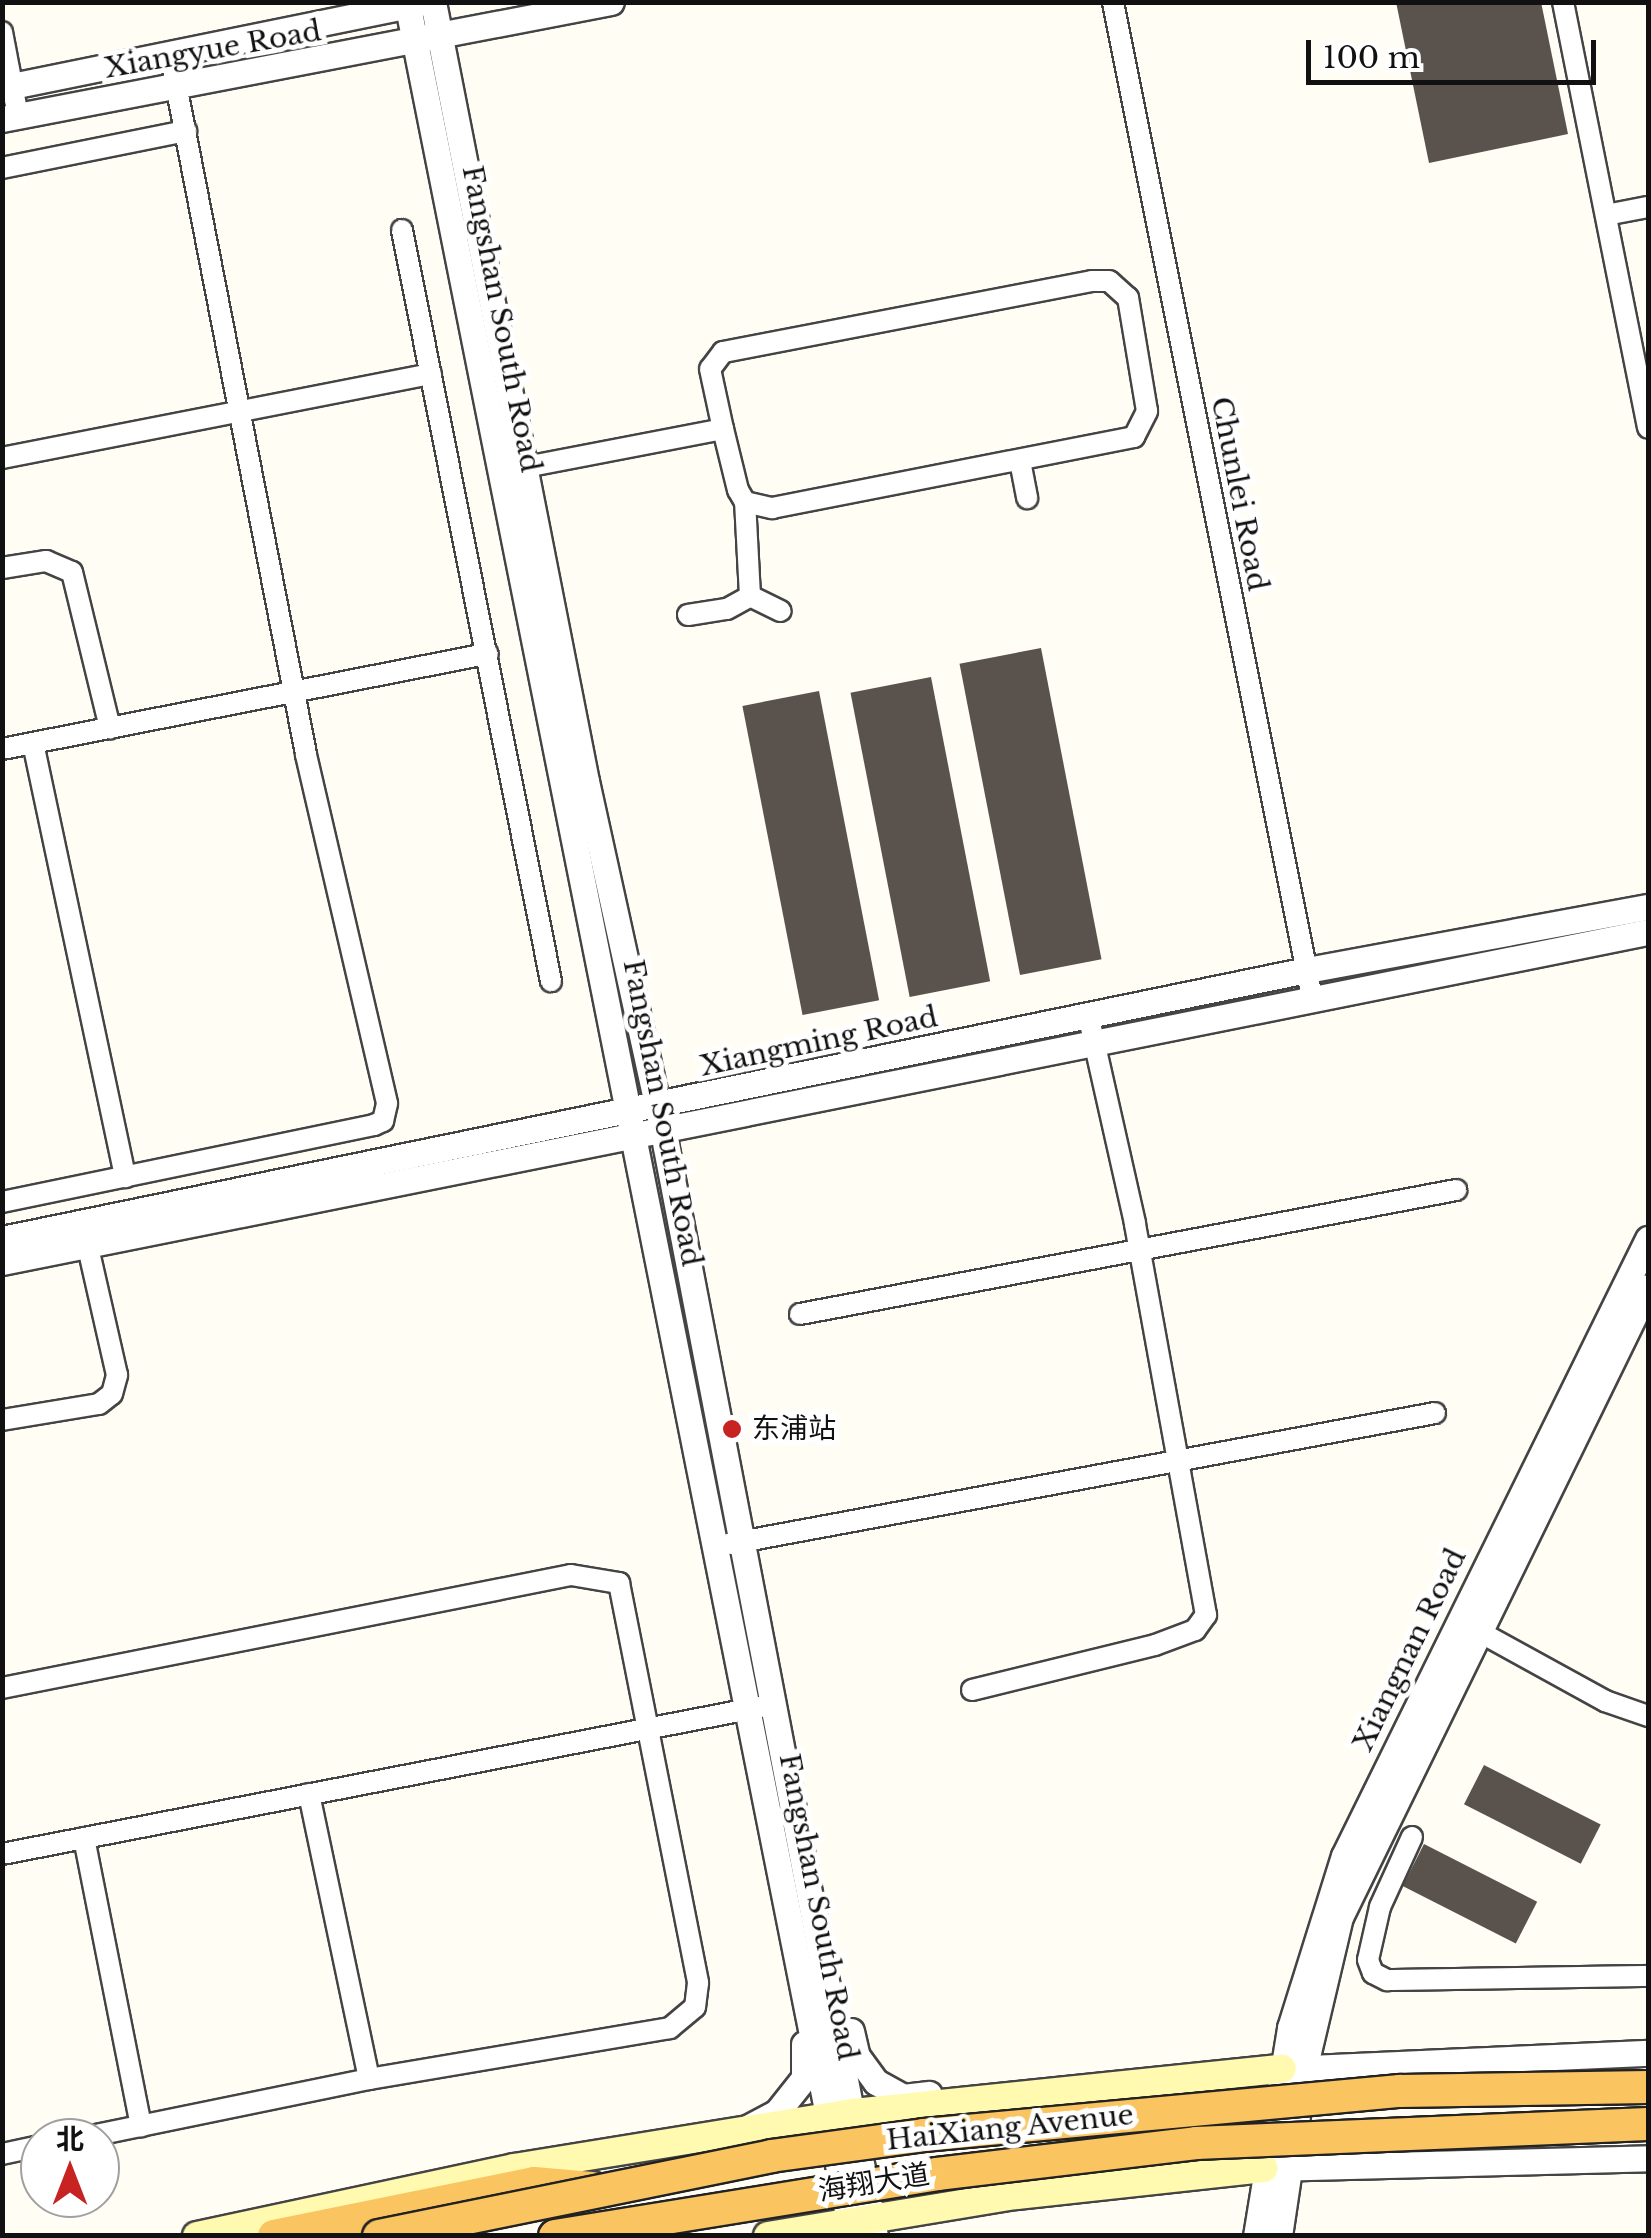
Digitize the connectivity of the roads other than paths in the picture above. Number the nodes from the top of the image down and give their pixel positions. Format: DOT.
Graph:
graph roads {
  1 [pos="611,2"];
  2 [pos="1113,2"];
  3 [pos="1563,2"];
  4 [pos="418,3"];
  5 [pos="2,32"];
  6 [pos="428,41"];
  7 [pos="170,54"];
  8 [pos="177,86"];
  9 [pos="8,87"];
  10 [pos="10,117"];
  11 [pos="186,131"];
  12 [pos="2,168"];
  13 [pos="1648,208"];
  14 [pos="1606,215"];
  15 [pos="402,230"];
  16 [pos="431,374"];
  17 [pos="242,412"];
  18 [pos="1648,428"];
  19 [pos="723,430"];
  20 [pos="2,458"];
  21 [pos="1020,460"];
  22 [pos="513,469"];
  23 [pos="1027,498"];
  24 [pos="745,502"];
  25 [pos="2,568"];
  26 [pos="750,596"];
  27 [pos="781,611"];
  28 [pos="688,615"];
  29 [pos="488,654"];
  30 [pos="295,694"];
  31 [pos="110,728"];
  32 [pos="33,743"];
  33 [pos="2,749"];
  34 [pos="1648,907"];
  35 [pos="1648,932"];
  36 [pos="1306,970"];
  37 [pos="551,981"];
  38 [pos="1312,997"];
  39 [pos="1088,1016"];
  40 [pos="1094,1042"];
  41 [pos="661,1119"];
  42 [pos="634,1124"];
  43 [pos="125,1177"];
  44 [pos="1456,1190"];
  45 [pos="2,1202"];
  46 [pos="85,1234"];
  47 [pos="2,1239"];
  48 [pos="1648,1239"];
  49 [pos="1141,1254"];
  50 [pos="2,1262"];
  51 [pos="1643,1280"];
  52 [pos="800,1314"];
  53 [pos="1434,1413"];
  54 [pos="2,1420"];
  55 [pos="1178,1461"];
  56 [pos="728,1544"];
  57 [pos="1467,1625"];
  58 [pos="2,1688"];
  59 [pos="972,1690"];
  60 [pos="760,1707"];
  61 [pos="1648,1716"];
  62 [pos="648,1730"];
  63 [pos="309,1794"];
  64 [pos="1412,1836"];
  65 [pos="84,1838"];
  66 [pos="2,1854"];
  67 [pos="794,1879"];
  68 [pos="1648,1976"];
  69 [pos="1648,2053"];
  70 [pos="1293,2069"];
  71 [pos="369,2079"];
  72 [pos="1648,2087"];
  73 [pos="1008,2100"];
  74 [pos="841,2115"];
  75 [pos="1648,2124"];
  76 [pos="141,2126"];
  77 [pos="120,2130"];
  78 [pos="728,2133"];
  79 [pos="1648,2158"];
  80 [pos="1277,2168"];
  81 [pos="602,2189"];
  82 [pos="862,2228"];
  83 [pos="603,2229"];
  84 [pos="198,2236"];
  85 [pos="274,2236"];
  86 [pos="380,2236"];
  87 [pos="554,2236"];
  88 [pos="768,2236"];
  89 [pos="1256,2236"];
  90 [pos="1279,2236"];
  1 -- 6 [label="street, Xiangyue Road"];
  2 -- 36 [label="street, Chunlei Road"];
  3 -- 14 [label="street"];
  4 -- 6 [label="street, Fangshan South Road"];
  4 -- 7 [label="street, Xiangyue Road"];
  5 -- 9 [label="street"];
  6 -- 8 [label="street, Xiangyue Road"];
  6 -- 22 [label="street, Fangshan South Road"];
  7 -- 8 [label="street"];
  7 -- 9 [label="street, Xiangyue Road"];
  8 -- 10 [label="street, Xiangyue Road"];
  8 -- 11 [label="street"];
  9 -- 10 [label="street"];
  11 -- 12 [label="street"];
  11 -- 17 [label="street"];
  13 -- 14 [label="street"];
  14 -- 18 [label="street"];
  15 -- 16 [label="street"];
  16 -- 17 [label="street"];
  16 -- 29 [label="street"];
  17 -- 20 [label="street"];
  17 -- 30 [label="street"];
  19 -- 21 [label="street"];
  19 -- 22 [label="street"];
  19 -- 24 [label="street"];
  21 -- 23 [label="street"];
  21 -- 24 [label="street"];
  22 -- 41 [label="street, Fangshan South Road"];
  22 -- 42 [label="street, Fangshan South Road"];
  24 -- 26 [label="street"];
  25 -- 31 [label="street"];
  26 -- 27 [label="street"];
  26 -- 28 [label="street"];
  29 -- 30 [label="street"];
  29 -- 37 [label="street"];
  30 -- 31 [label="street"];
  30 -- 43 [label="street"];
  31 -- 32 [label="street"];
  32 -- 33 [label="street"];
  32 -- 43 [label="street"];
  34 -- 36 [label="street, Xiangming Road"];
  35 -- 38 [label="street, Xiangming Road"];
  36 -- 38 [label="street, Chunlei Road"];
  36 -- 39 [label="street, Xiangming Road"];
  38 -- 40 [label="street, Xiangming Road"];
  39 -- 40 [label="street"];
  39 -- 41 [label="street, Xiangming Road"];
  40 -- 41 [label="street, Xiangming Road"];
  40 -- 49 [label="street"];
  41 -- 42 [label="street, Xiangming Road"];
  41 -- 56 [label="street, Fangshan South Road"];
  42 -- 46 [label="street, Xiangming Road"];
  42 -- 56 [label="street, Fangshan South Road"];
  43 -- 45 [label="street"];
  44 -- 49 [label="street"];
  46 -- 47 [label="street, Xiangming Road"];
  46 -- 50 [label="street, Xiangming Road"];
  46 -- 54 [label="street"];
  48 -- 51 [label="street, Xiangnan Road"];
  49 -- 52 [label="street"];
  49 -- 55 [label="street"];
  51 -- 57 [label="street, Xiangnan Road"];
  53 -- 55 [label="street"];
  55 -- 56 [label="street"];
  55 -- 59 [label="street"];
  56 -- 60 [label="street, Fangshan South Road"];
  57 -- 61 [label="street"];
  57 -- 70 [label="street, Xiangnan Road"];
  58 -- 62 [label="street"];
  60 -- 62 [label="street"];
  60 -- 67 [label="street, Fangshan South Road"];
  62 -- 63 [label="street"];
  62 -- 71 [label="street"];
  63 -- 65 [label="street"];
  63 -- 71 [label="street"];
  64 -- 68 [label="street"];
  65 -- 66 [label="street"];
  65 -- 76 [label="street"];
  67 -- 73 [label="street"];
  67 -- 74 [label="street, Fangshan South Road"];
  67 -- 78 [label="street"];
  69 -- 70 [label="street"];
  70 -- 73 [label="main road"];
  70 -- 80 [label="street"];
  70 -- 80 [label="street, Xiangnan Road"];
  71 -- 76 [label="street"];
  72 -- 81 [label="highway, HaiXiang Avenue, bridge"];
  73 -- 74 [label="main road"];
  74 -- 78 [label="main road"];
  74 -- 82 [label="street, Fangshan South Road"];
  75 -- 83 [label="highway, 海翔大道, bridge"];
  76 -- 77 [label="street"];
  78 -- 84 [label="main road"];
  79 -- 80 [label="street"];
  80 -- 82 [label="main road"];
  80 -- 89 [label="street"];
  80 -- 90 [label="street"];
  81 -- 85 [label="highway"];
  81 -- 86 [label="highway, HaiXiang Avenue, bridge"];
  82 -- 88 [label="main road"];
  83 -- 87 [label="highway, 海翔大道, bridge"];
}
